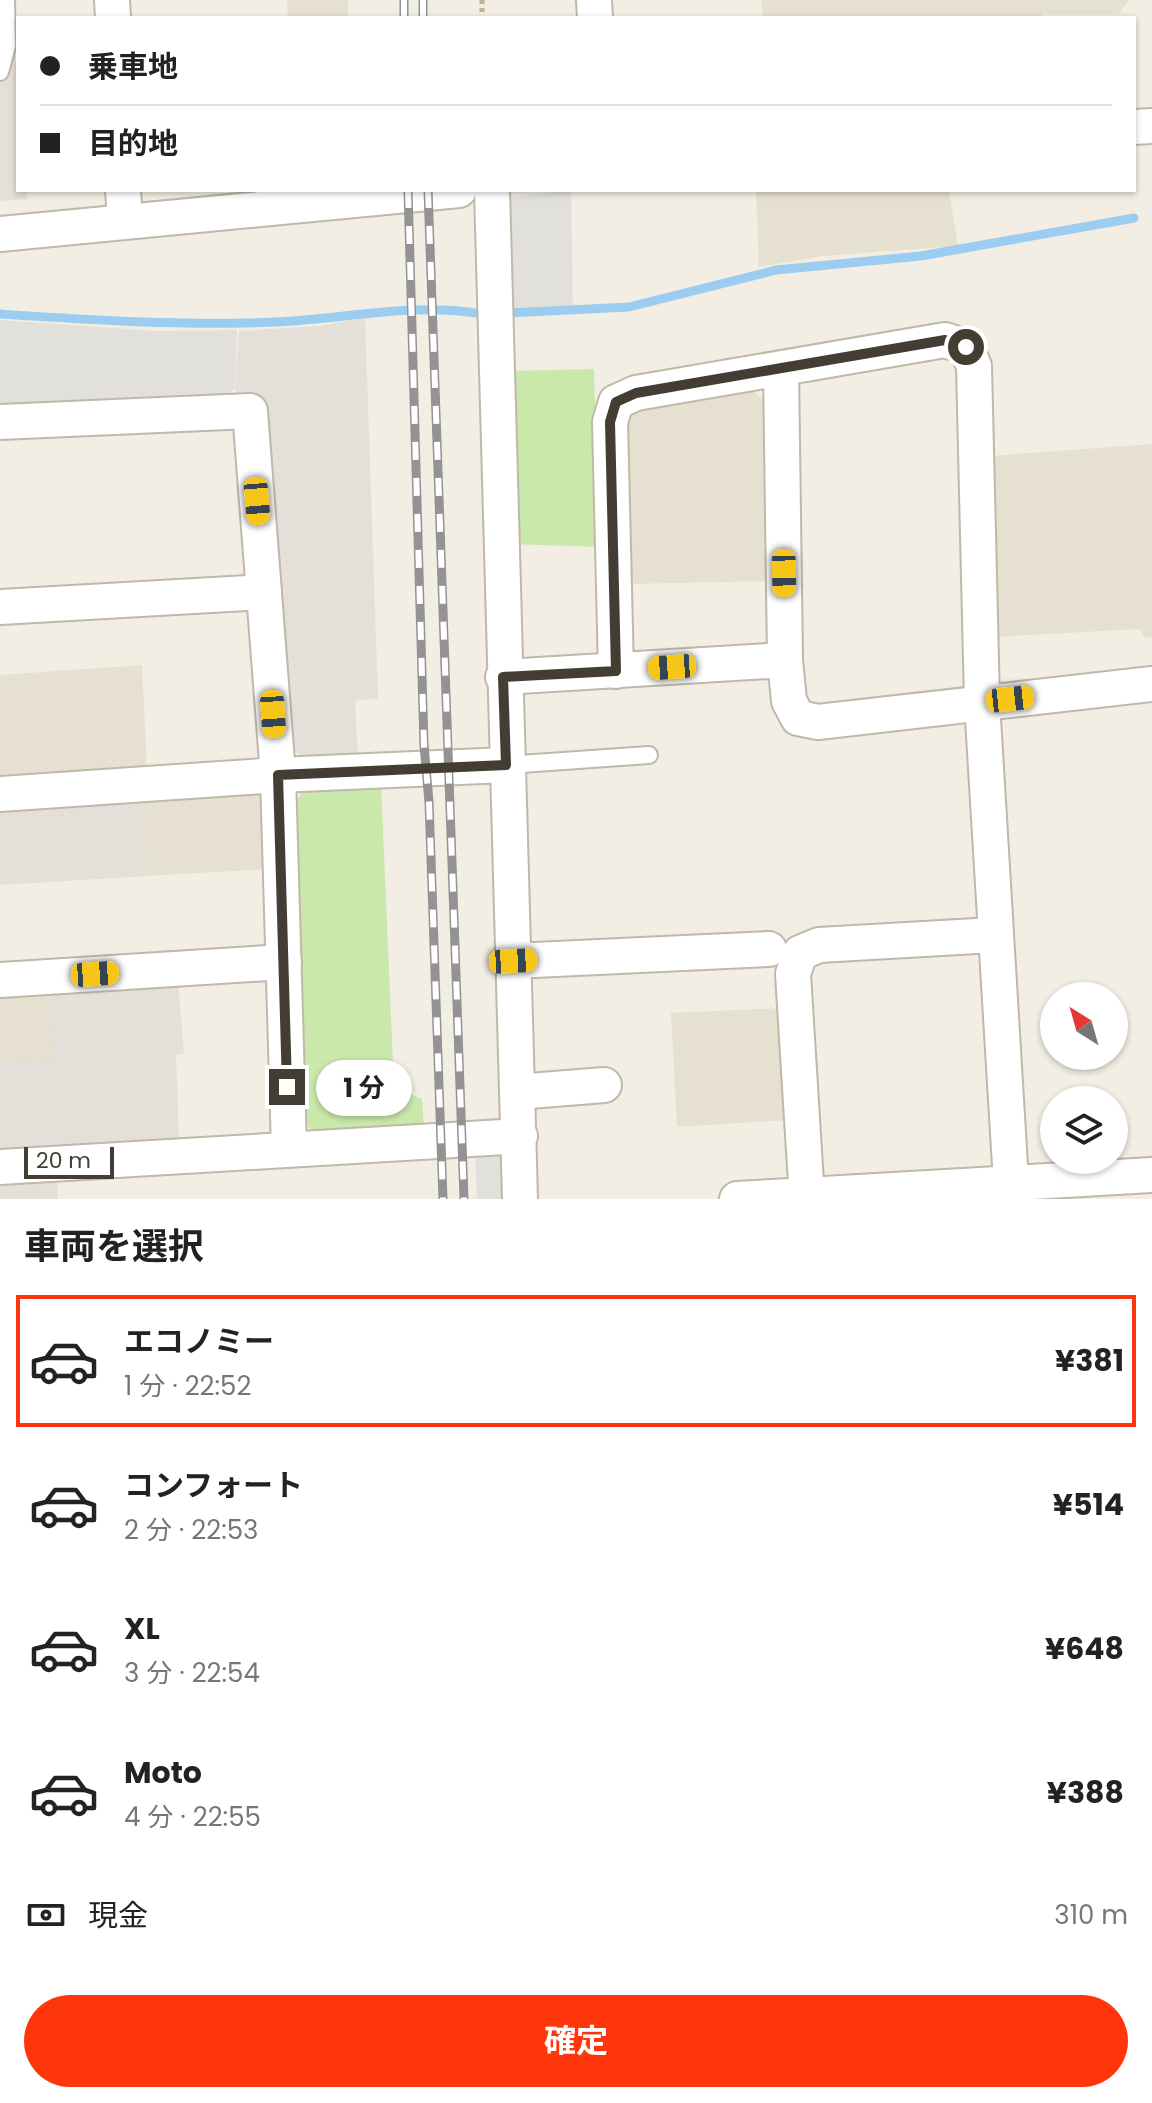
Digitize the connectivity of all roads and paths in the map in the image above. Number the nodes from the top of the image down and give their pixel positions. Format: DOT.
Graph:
graph roads {
  1 [pos="6,0"];
  2 [pos="0,72"];
  3 [pos="417,192"];
  4 [pos="492,192"];
  5 [pos="124,206"];
  6 [pos="0,234"];
  7 [pos="781,369"];
  8 [pos="0,422"];
  9 [pos="264,592"];
  10 [pos="0,607"];
  11 [pos="785,660"];
  12 [pos="616,671"];
  13 [pos="503,677"];
  14 [pos="1152,684"];
  15 [pos="982,702"];
  16 [pos="649,755"];
  17 [pos="506,765"];
  18 [pos="278,775"];
  19 [pos="0,794"];
  20 [pos="994,935"];
  21 [pos="769,949"];
  22 [pos="513,961"];
  23 [pos="284,962"];
  24 [pos="0,980"];
  25 [pos="604,1085"];
  26 [pos="517,1092"];
  27 [pos="520,1136"];
  28 [pos="289,1149"];
  29 [pos="0,1167"];
  30 [pos="1152,1175"];
  31 [pos="1012,1191"];
  32 [pos="807,1197"];
  33 [pos="520,1199"];
  34 [pos="737,1199"];
  1 -- 2 [label="lane"];
  3 -- 5 [label="street"];
  4 -- 13 [label="street"];
  5 -- 6 [label="street"];
  7 -- 11 [label="street"];
  7 -- 12 [label="street"];
  7 -- 15 [label="street"];
  8 -- 9 [label="street"];
  9 -- 10 [label="street"];
  9 -- 18 [label="street"];
  11 -- 12 [label="street"];
  11 -- 15 [label="street"];
  12 -- 13 [label="street"];
  13 -- 17 [label="street"];
  14 -- 15 [label="street"];
  15 -- 20 [label="street"];
  16 -- 17 [label="lane"];
  17 -- 18 [label="street"];
  17 -- 22 [label="street"];
  18 -- 19 [label="street"];
  18 -- 23 [label="street"];
  20 -- 31 [label="street"];
  20 -- 32 [label="street"];
  21 -- 22 [label="street"];
  22 -- 26 [label="street"];
  23 -- 24 [label="street"];
  23 -- 28 [label="street"];
  25 -- 26 [label="street"];
  26 -- 27 [label="street"];
  27 -- 28 [label="street"];
  27 -- 33 [label="street"];
  28 -- 29 [label="street"];
  30 -- 31 [label="street"];
  31 -- 32 [label="street"];
  32 -- 34 [label="street"];
}
